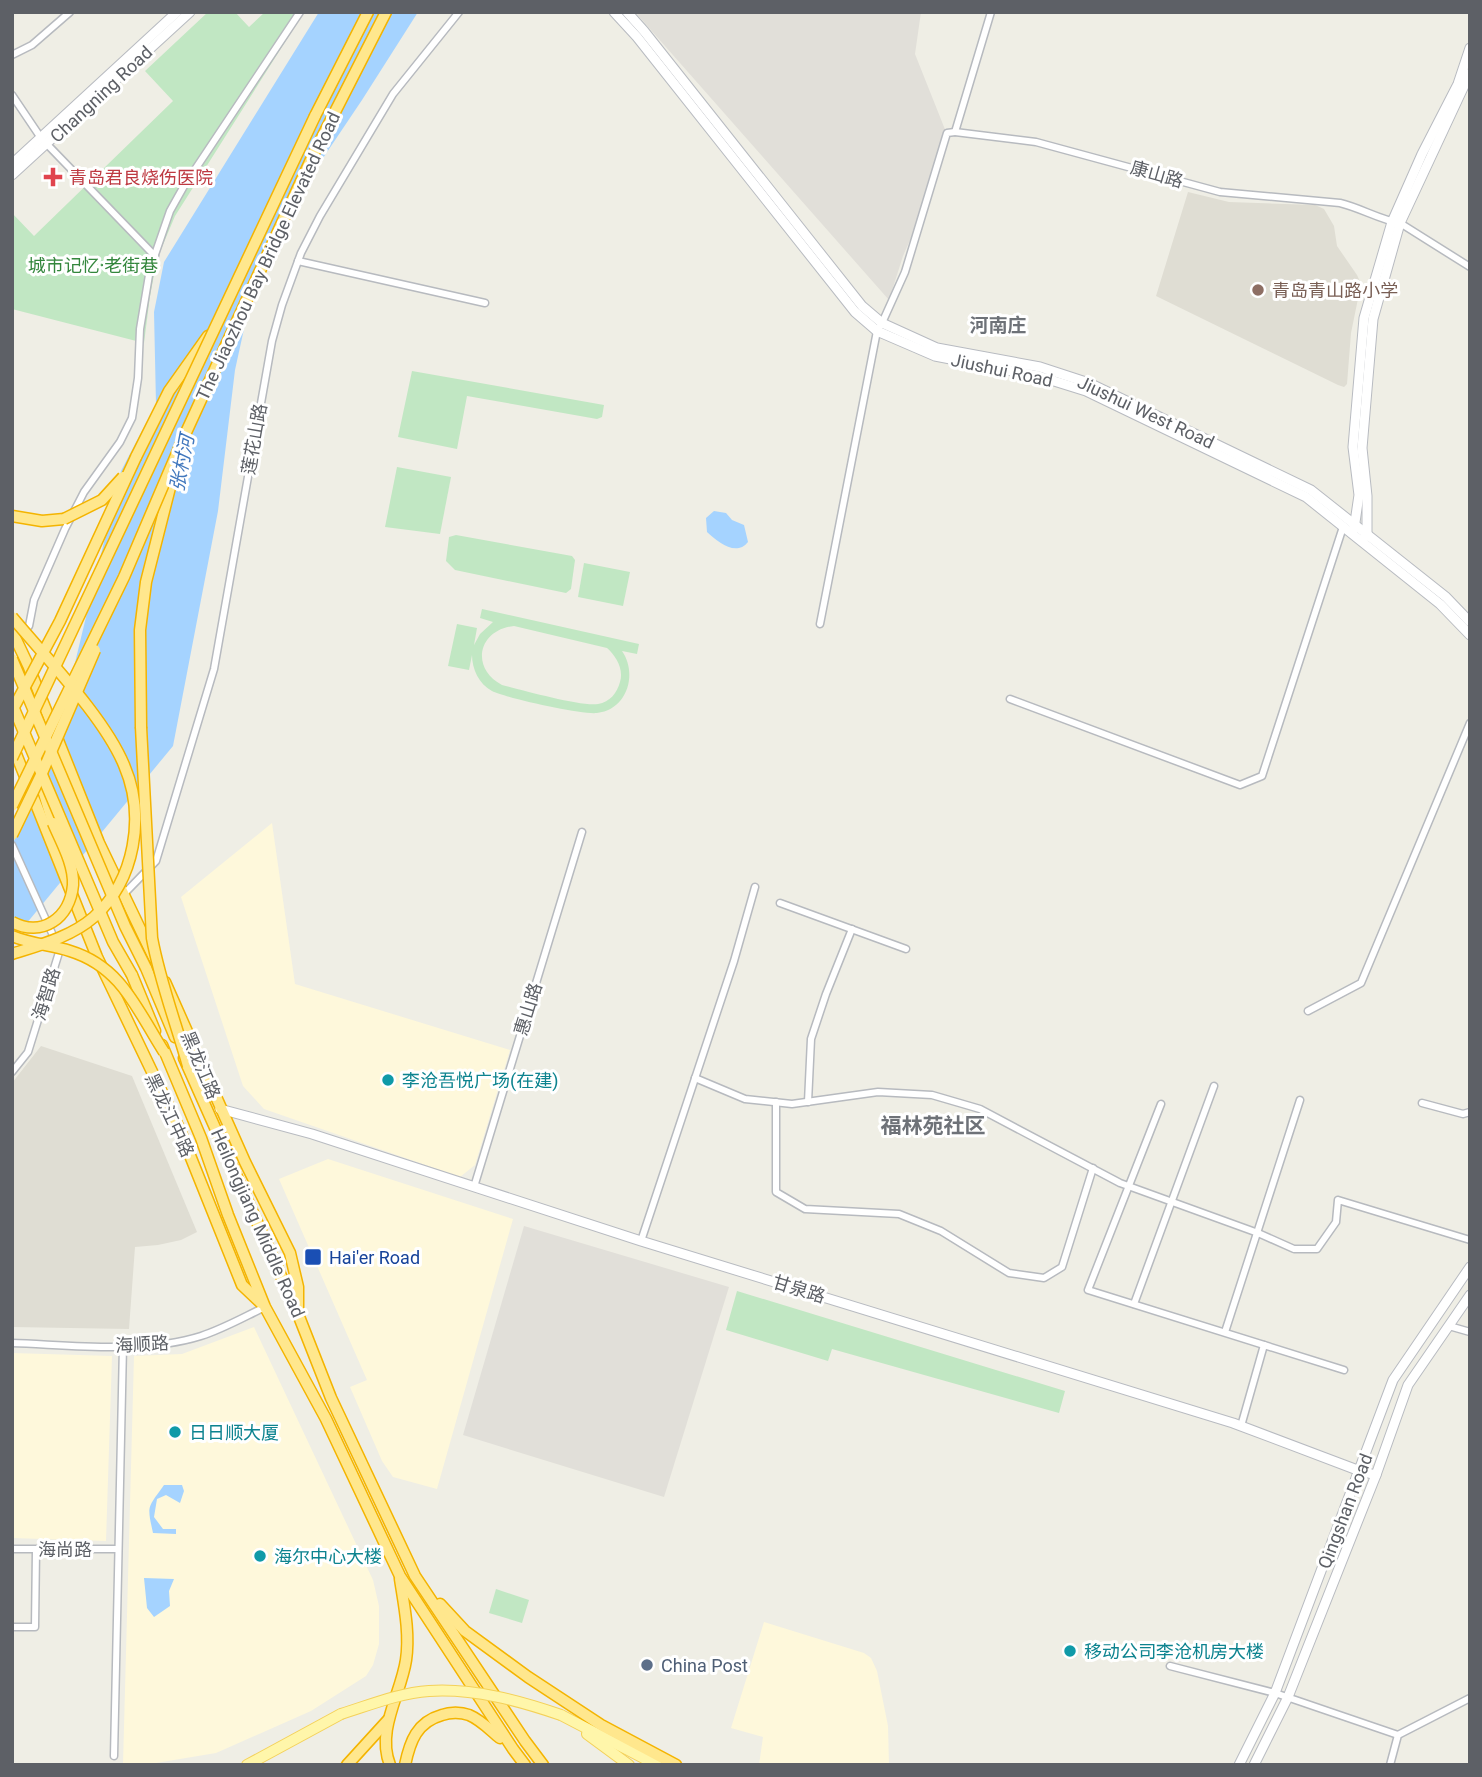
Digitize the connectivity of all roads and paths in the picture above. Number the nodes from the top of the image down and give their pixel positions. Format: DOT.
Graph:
graph roads {
  1 [pos="70,12"];
  2 [pos="177,12"];
  3 [pos="190,12"];
  4 [pos="300,12"];
  5 [pos="368,12"];
  6 [pos="386,12"];
  7 [pos="458,12"];
  8 [pos="614,12"];
  9 [pos="626,12"];
  10 [pos="991,12"];
  11 [pos="1470,48"];
  12 [pos="12,55"];
  13 [pos="1470,73"];
  14 [pos="12,95"];
  15 [pos="955,132"];
  16 [pos="44,141"];
  17 [pos="12,164"];
  18 [pos="12,175"];
  19 [pos="1396,222"];
  20 [pos="155,256"];
  21 [pos="298,261"];
  22 [pos="1470,267"];
  23 [pos="485,303"];
  24 [pos="880,327"];
  25 [pos="212,331"];
  26 [pos="183,439"];
  27 [pos="136,457"];
  28 [pos="12,516"];
  29 [pos="1343,527"];
  30 [pos="1354,529"];
  31 [pos="1364,538"];
  32 [pos="124,577"];
  33 [pos="12,617"];
  34 [pos="1470,622"];
  35 [pos="820,624"];
  36 [pos="12,631"];
  37 [pos="1470,635"];
  38 [pos="19,647"];
  39 [pos="12,659"];
  40 [pos="1010,699"];
  41 [pos="12,704"];
  42 [pos="12,711"];
  43 [pos="20,722"];
  44 [pos="1470,723"];
  45 [pos="12,744"];
  46 [pos="12,758"];
  47 [pos="12,806"];
  48 [pos="582,832"];
  49 [pos="12,835"];
  50 [pos="12,845"];
  51 [pos="755,887"];
  52 [pos="123,896"];
  53 [pos="780,903"];
  54 [pos="81,918"];
  55 [pos="12,922"];
  56 [pos="852,929"];
  57 [pos="12,936"];
  58 [pos="906,949"];
  59 [pos="60,951"];
  60 [pos="12,954"];
  61 [pos="1308,1011"];
  62 [pos="164,1052"];
  63 [pos="188,1066"];
  64 [pos="12,1072"];
  65 [pos="695,1078"];
  66 [pos="1214,1086"];
  67 [pos="1300,1100"];
  68 [pos="776,1102"];
  69 [pos="808,1102"];
  70 [pos="1422,1103"];
  71 [pos="1161,1104"];
  72 [pos="220,1109"];
  73 [pos="1470,1112"];
  74 [pos="1093,1168"];
  75 [pos="474,1186"];
  76 [pos="1129,1186"];
  77 [pos="1172,1202"];
  78 [pos="1258,1233"];
  79 [pos="1470,1240"];
  80 [pos="641,1241"];
  81 [pos="1470,1267"];
  82 [pos="1470,1295"];
  83 [pos="1134,1304"];
  84 [pos="265,1307"];
  85 [pos="298,1314"];
  86 [pos="1449,1325"];
  87 [pos="1225,1332"];
  88 [pos="1470,1332"];
  89 [pos="12,1343"];
  90 [pos="1264,1345"];
  91 [pos="123,1346"];
  92 [pos="1345,1370"];
  93 [pos="1241,1426"];
  94 [pos="1360,1471"];
  95 [pos="1376,1475"];
  96 [pos="12,1549"];
  97 [pos="118,1549"];
  98 [pos="36,1550"];
  99 [pos="400,1576"];
  100 [pos="415,1576"];
  101 [pos="12,1627"];
  102 [pos="1170,1665"];
  103 [pos="1275,1693"];
  104 [pos="1288,1697"];
  105 [pos="1470,1698"];
  106 [pos="561,1716"];
  107 [pos="388,1720"];
  108 [pos="1398,1735"];
  109 [pos="513,1749"];
  110 [pos="114,1756"];
  111 [pos="247,1765"];
  112 [pos="347,1765"];
  113 [pos="390,1765"];
  114 [pos="405,1765"];
  115 [pos="525,1765"];
  116 [pos="543,1765"];
  117 [pos="629,1765"];
  118 [pos="657,1765"];
  119 [pos="676,1765"];
  120 [pos="1239,1765"];
  121 [pos="1254,1765"];
  122 [pos="1390,1765"];
  1 -- 12 [label="street"];
  2 -- 16 [label="main road, Changning Road"];
  3 -- 16 [label="main road, Changning Road"];
  4 -- 20 [label="street"];
  5 -- 25 [label="highway, The Jiaozhou Bay Bridge Elevated Road, bridge"];
  6 -- 26 [label="highway, The Jiaozhou Bay Bridge Elevated Road, bridge"];
  7 -- 21 [label="street, 莲花山路"];
  8 -- 24 [label="main road, Jiushui Road"];
  9 -- 24 [label="main road, Jiushui West Road"];
  10 -- 15 [label="street"];
  11 -- 19 [label="main road"];
  13 -- 19 [label="main road"];
  14 -- 16 [label="street"];
  15 -- 19 [label="street, 康山路"];
  15 -- 24 [label="street"];
  16 -- 17 [label="main road, Changning Road"];
  16 -- 18 [label="main road, Changning Road"];
  16 -- 20 [label="street"];
  19 -- 22 [label="street, 康山路"];
  19 -- 30 [label="main road"];
  19 -- 31 [label="main road"];
  20 -- 38 [label="street"];
  21 -- 23 [label="street"];
  21 -- 52 [label="street, 莲花山路"];
  24 -- 29 [label="main road, Jiushui Road"];
  24 -- 30 [label="main road, Jiushui West Road"];
  24 -- 35 [label="street"];
  25 -- 27 [label="highway, bridge"];
  25 -- 46 [label="highway, The Jiaozhou Bay Bridge Elevated Road, bridge"];
  26 -- 32 [label="highway, The Jiaozhou Bay Bridge Elevated Road, bridge"];
  26 -- 63 [label="highway, bridge"];
  27 -- 28 [label="highway, bridge"];
  27 -- 42 [label="highway, bridge"];
  29 -- 30 [label="main road, Jiushui Road"];
  29 -- 40 [label="street"];
  30 -- 31 [label="main road, Jiushui West Road"];
  31 -- 34 [label="main road, Jiushui West Road"];
  31 -- 37 [label="main road"];
  32 -- 47 [label="highway, The Jiaozhou Bay Bridge Elevated Road, bridge"];
  32 -- 49 [label="highway, bridge"];
  33 -- 60 [label="highway, bridge"];
  36 -- 38 [label="highway"];
  38 -- 52 [label="highway, bridge"];
  39 -- 63 [label="highway, Heilongjiang Middle Road, bridge"];
  41 -- 43 [label="highway, Heilongjiang Middle Road, bridge"];
  43 -- 55 [label="highway, bridge"];
  43 -- 62 [label="highway, Heilongjiang Middle Road, bridge"];
  44 -- 61 [label="street"];
  45 -- 54 [label="highway, 黑龙江中路, bridge"];
  48 -- 75 [label="street, 惠山路"];
  50 -- 59 [label="street"];
  51 -- 65 [label="street"];
  52 -- 54 [label="street, 莲花山路"];
  52 -- 72 [label="highway, 黑龙江路"];
  53 -- 56 [label="street"];
  54 -- 59 [label="street, 海智路"];
  54 -- 84 [label="highway, 黑龙江中路"];
  56 -- 58 [label="street"];
  56 -- 69 [label="street"];
  57 -- 62 [label="highway, bridge"];
  59 -- 64 [label="street, 海智路"];
  62 -- 84 [label="highway, Heilongjiang Middle Road"];
  63 -- 85 [label="highway, Heilongjiang Middle Road"];
  65 -- 68 [label="street"];
  65 -- 80 [label="street"];
  66 -- 77 [label="street"];
  67 -- 78 [label="street"];
  68 -- 69 [label="street"];
  68 -- 74 [label="street"];
  69 -- 74 [label="street"];
  70 -- 73 [label="street"];
  71 -- 76 [label="street"];
  72 -- 75 [label="main road, 甘泉路"];
  72 -- 85 [label="highway, 黑龙江路"];
  74 -- 76 [label="street"];
  75 -- 80 [label="main road, 甘泉路"];
  76 -- 77 [label="street"];
  76 -- 83 [label="street"];
  77 -- 78 [label="street"];
  77 -- 83 [label="street"];
  78 -- 79 [label="street"];
  78 -- 87 [label="street"];
  80 -- 93 [label="main road, 甘泉路"];
  81 -- 94 [label="main road, Qingshan Road"];
  82 -- 86 [label="main road, Qingshan Road"];
  83 -- 87 [label="street"];
  84 -- 91 [label="street, 海顺路"];
  84 -- 99 [label="highway, Heilongjiang Middle Road"];
  85 -- 100 [label="highway, Heilongjiang Middle Road"];
  86 -- 88 [label="street"];
  86 -- 95 [label="main road, Qingshan Road"];
  87 -- 90 [label="street"];
  89 -- 91 [label="street, 海顺路"];
  90 -- 92 [label="street"];
  90 -- 93 [label="street"];
  91 -- 97 [label="street"];
  93 -- 94 [label="main road, 甘泉路"];
  94 -- 95 [label="main road, 甘泉路"];
  94 -- 103 [label="main road, Qingshan Road"];
  95 -- 104 [label="main road, Qingshan Road"];
  96 -- 98 [label="street, 海尚路"];
  97 -- 98 [label="street, 海尚路"];
  97 -- 110 [label="street"];
  98 -- 101 [label="street"];
  99 -- 107 [label="highway"];
  99 -- 109 [label="highway, Heilongjiang Middle Road"];
  100 -- 116 [label="highway, Heilongjiang Middle Road"];
  100 -- 119 [label="highway"];
  102 -- 103 [label="street"];
  103 -- 104 [label="street"];
  103 -- 120 [label="main road, Qingshan Road"];
  104 -- 108 [label="street"];
  104 -- 121 [label="main road, Qingshan Road"];
  105 -- 108 [label="street"];
  106 -- 111 [label="main road, bridge"];
  106 -- 117 [label="main road"];
  106 -- 118 [label="main road"];
  107 -- 112 [label="highway"];
  107 -- 113 [label="highway"];
  108 -- 122 [label="street"];
  109 -- 114 [label="highway"];
  109 -- 115 [label="highway, Heilongjiang Middle Road"];
}
